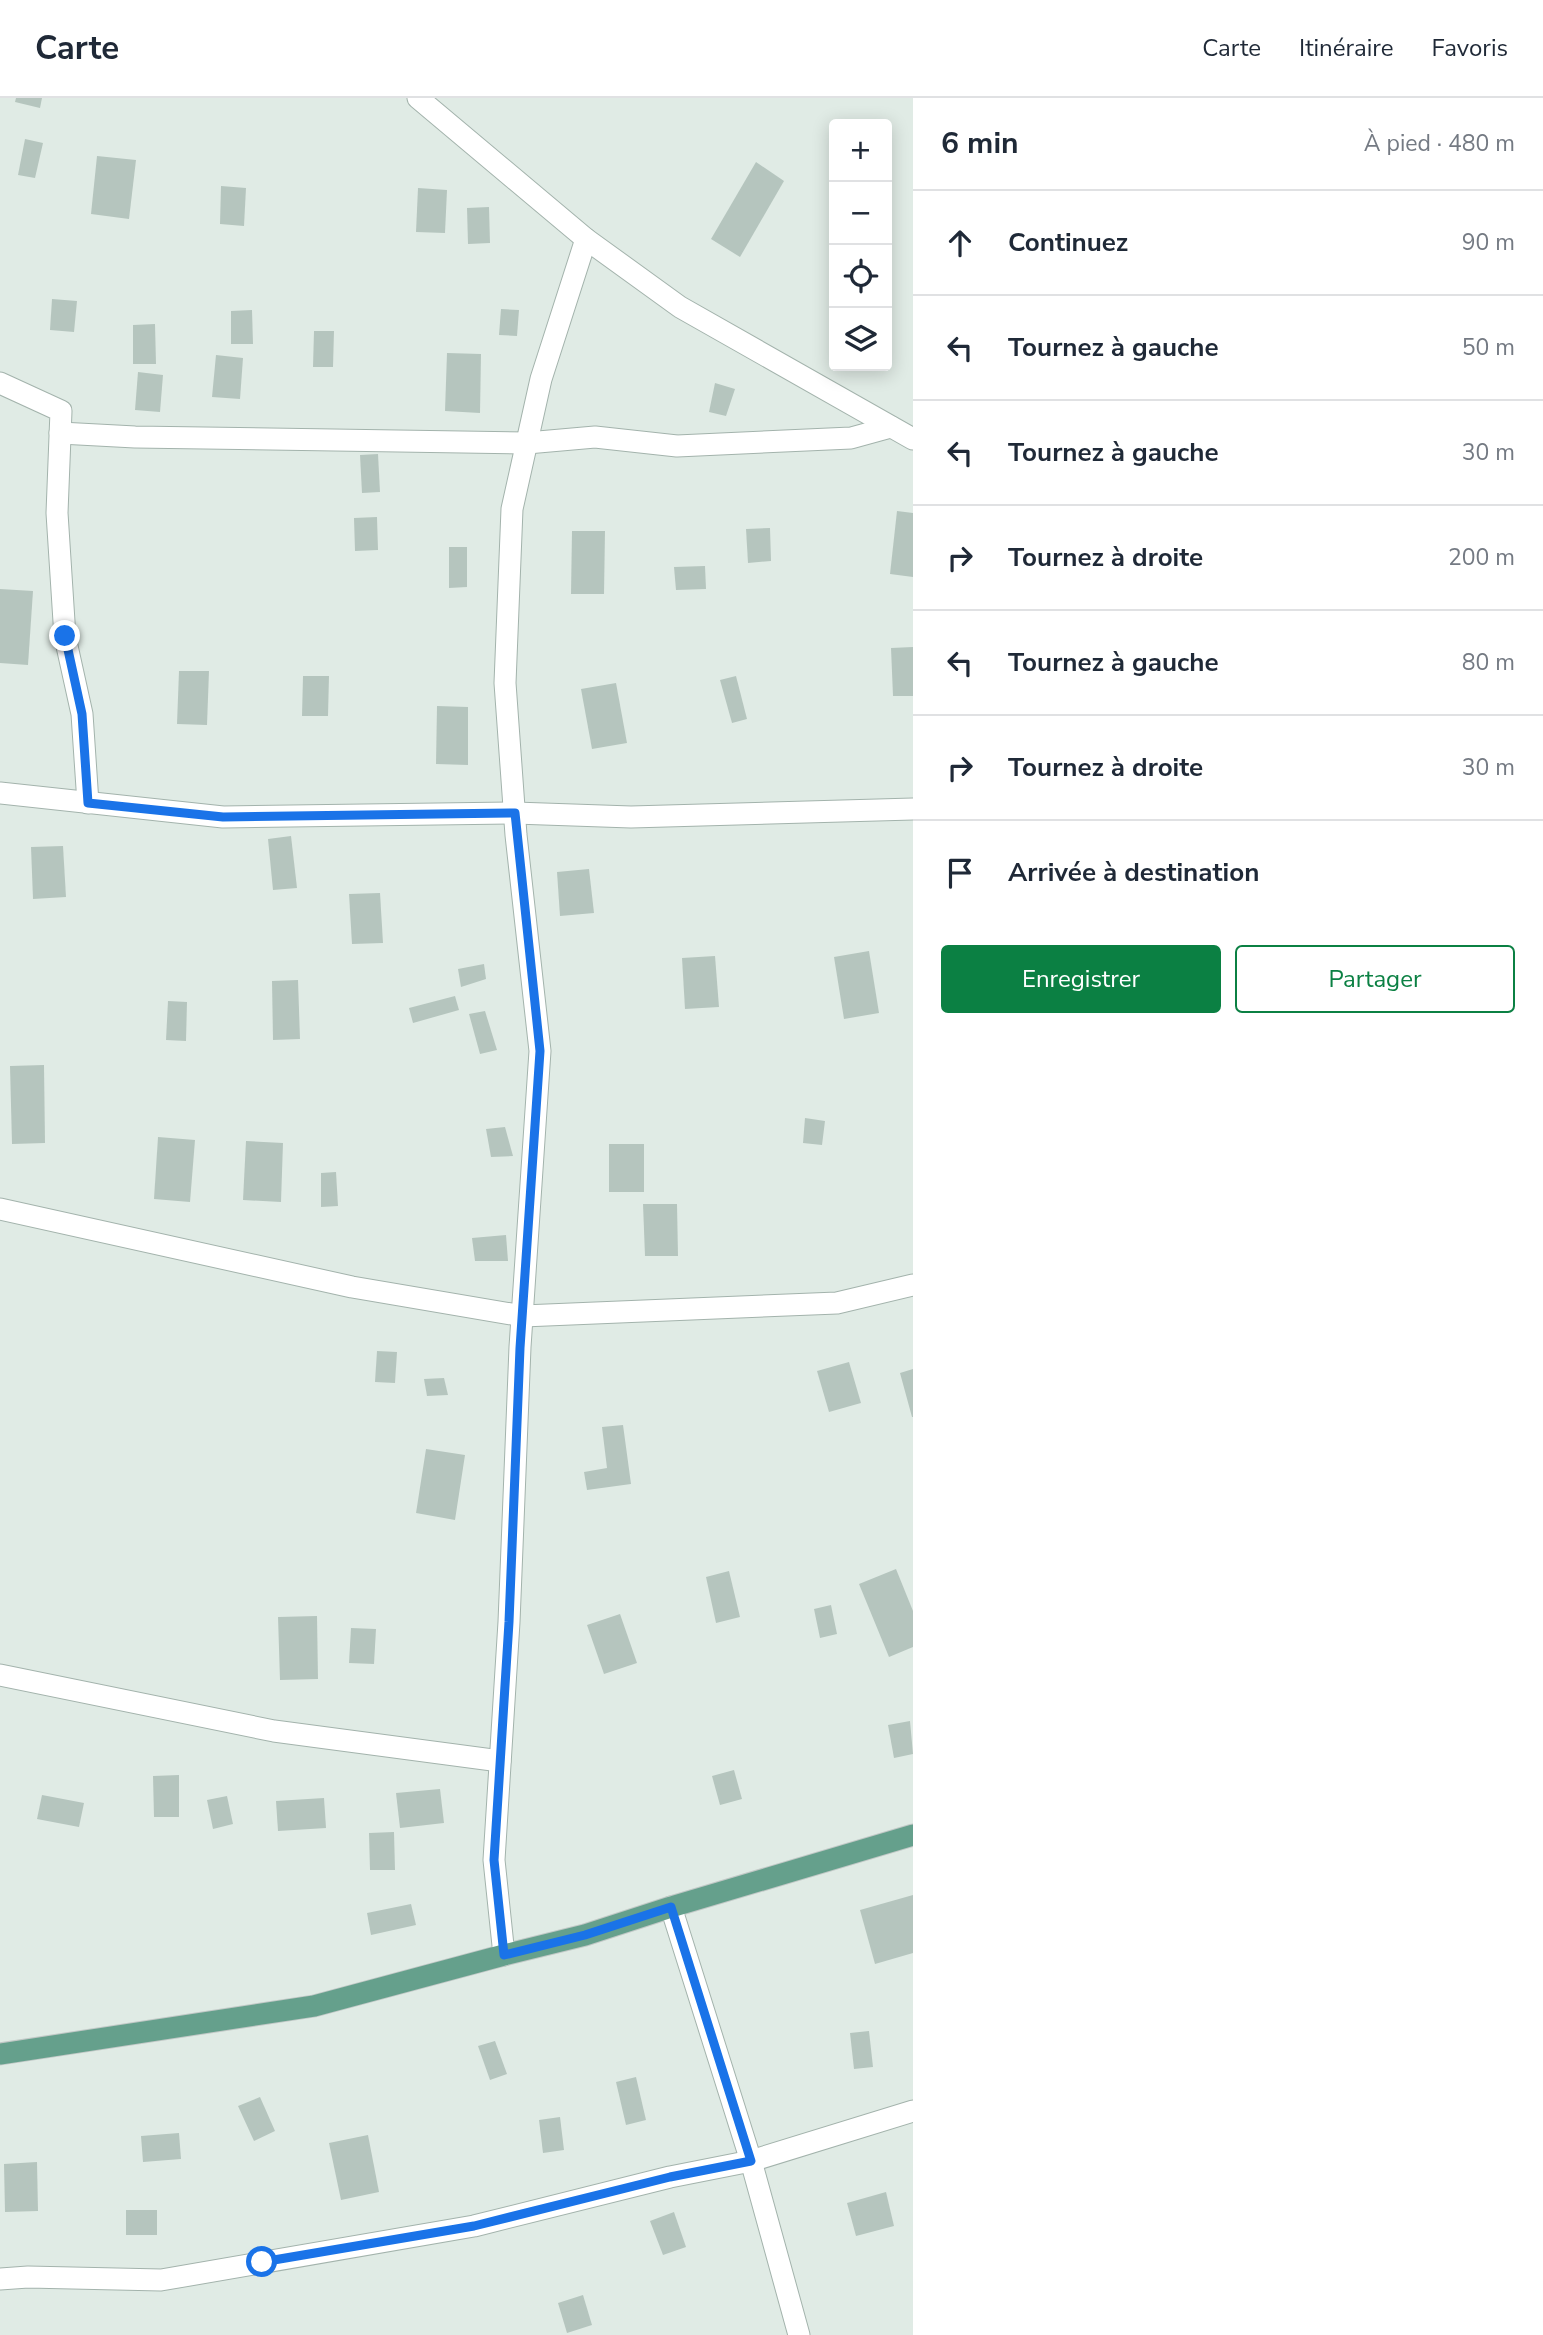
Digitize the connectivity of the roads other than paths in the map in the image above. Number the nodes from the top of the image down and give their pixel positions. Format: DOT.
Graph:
graph roads {
  1 [pos="418,98"];
  2 [pos="586,239"];
  3 [pos="0,383"];
  4 [pos="891,426"];
  5 [pos="60,433"];
  6 [pos="913,439"];
  7 [pos="527,443"];
  8 [pos="0,793"];
  9 [pos="88,803"];
  10 [pos="913,809"];
  11 [pos="515,813"];
  12 [pos="0,1209"];
  13 [pos="913,1285"];
  14 [pos="523,1316"];
  15 [pos="0,1675"];
  16 [pos="500,1761"];
  17 [pos="913,1835"];
  18 [pos="671,1907"];
  19 [pos="504,1955"];
  20 [pos="0,2054"];
  21 [pos="913,2111"];
  22 [pos="751,2161"];
  23 [pos="0,2279"];
  24 [pos="799,2335"];
  1 -- 2 [label="street"];
  2 -- 4 [label="street"];
  2 -- 7 [label="street"];
  3 -- 5 [label="street"];
  4 -- 6 [label="street"];
  4 -- 7 [label="street"];
  5 -- 7 [label="street"];
  5 -- 9 [label="street"];
  7 -- 11 [label="street"];
  8 -- 9 [label="street"];
  9 -- 11 [label="street"];
  10 -- 11 [label="street"];
  11 -- 14 [label="street"];
  12 -- 14 [label="street"];
  13 -- 14 [label="street"];
  14 -- 16 [label="street"];
  15 -- 16 [label="street"];
  16 -- 19 [label="street"];
  17 -- 18 [label="main road"];
  18 -- 19 [label="main road"];
  18 -- 22 [label="street"];
  19 -- 20 [label="main road"];
  21 -- 22 [label="street"];
  22 -- 23 [label="street"];
  22 -- 24 [label="street"];
}
